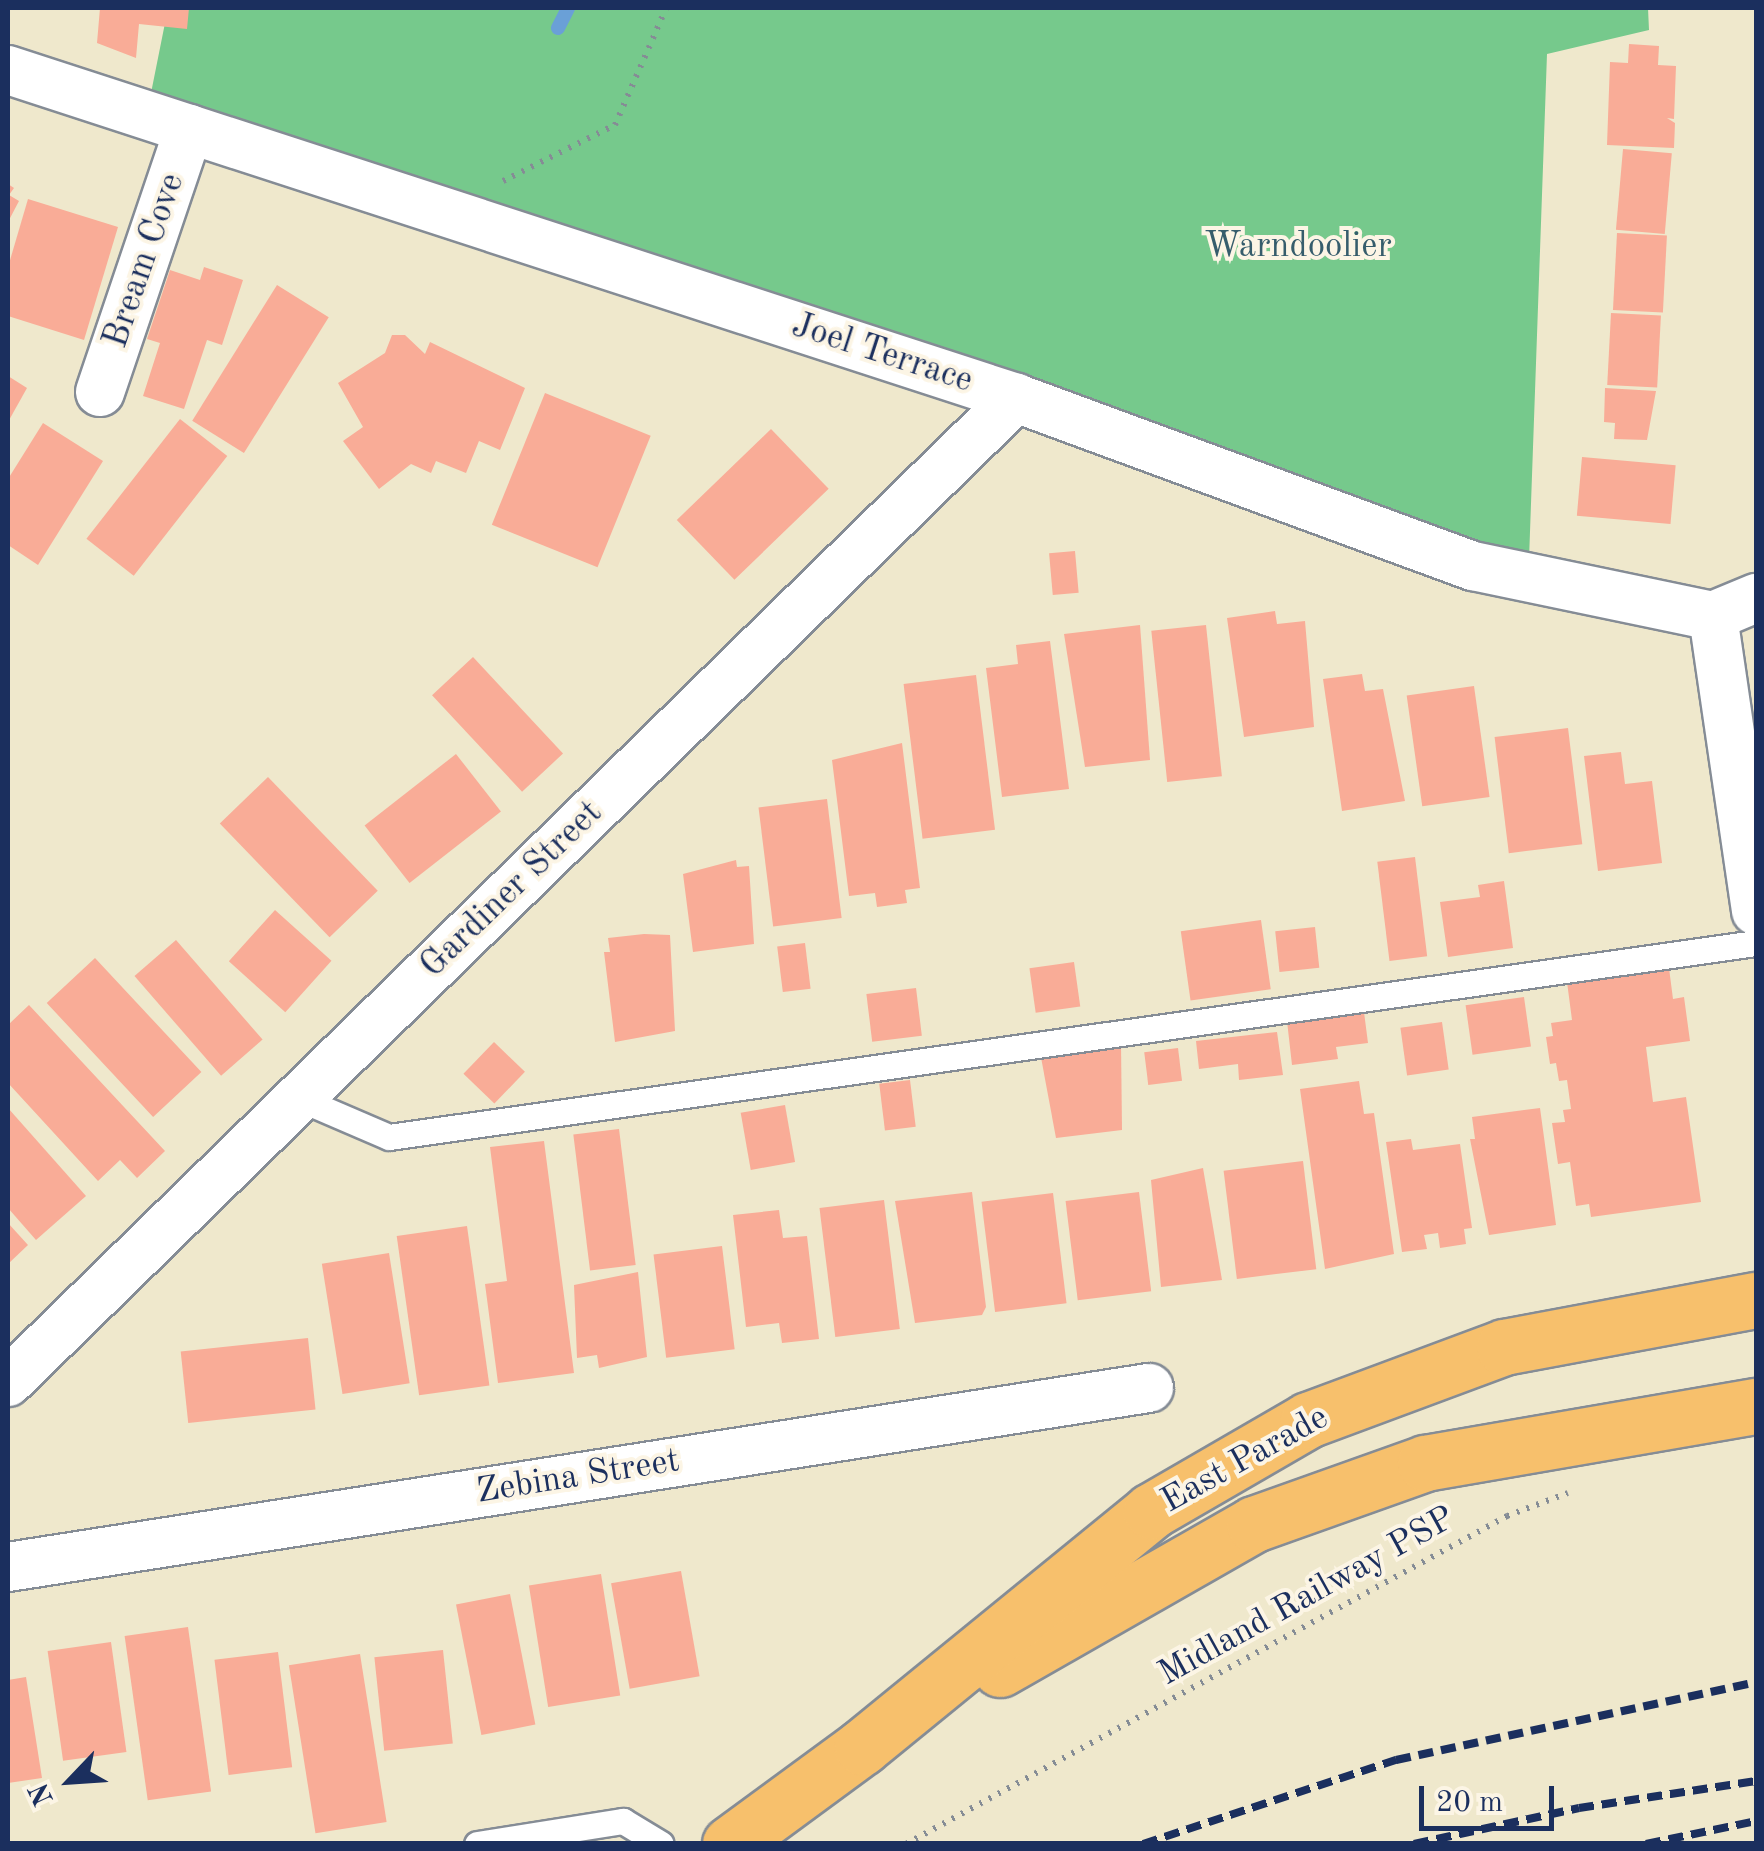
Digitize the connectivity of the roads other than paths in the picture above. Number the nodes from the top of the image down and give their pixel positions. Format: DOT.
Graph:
graph roads {
  1 [pos="8,70"];
  2 [pos="190,129"];
  3 [pos="100,392"];
  4 [pos="1016,398"];
  5 [pos="1756,598"];
  6 [pos="1713,616"];
  7 [pos="1756,911"];
  8 [pos="1756,943"];
  9 [pos="298,1098"];
  10 [pos="1756,1300"];
  11 [pos="8,1382"];
  12 [pos="1149,1388"];
  13 [pos="1742,1402"];
  14 [pos="8,1567"];
  15 [pos="862,1747"];
  16 [pos="477,1844"];
  17 [pos="661,1844"];
  18 [pos="730,1844"];
  1 -- 2 [label="street, Joel Terrace"];
  2 -- 3 [label="street, Bream Cove"];
  2 -- 4 [label="street, Joel Terrace"];
  4 -- 6 [label="street, Joel Terrace"];
  4 -- 9 [label="street, Gardiner Street"];
  5 -- 6 [label="street"];
  6 -- 7 [label="street"];
  8 -- 9 [label="lane"];
  9 -- 11 [label="street, Gardiner Street"];
  10 -- 15 [label="highway, East Parade"];
  12 -- 14 [label="street, Zebina Street"];
  13 -- 15 [label="highway, East Parade"];
  15 -- 18 [label="highway, East Parade"];
  16 -- 17 [label="lane"];
}
